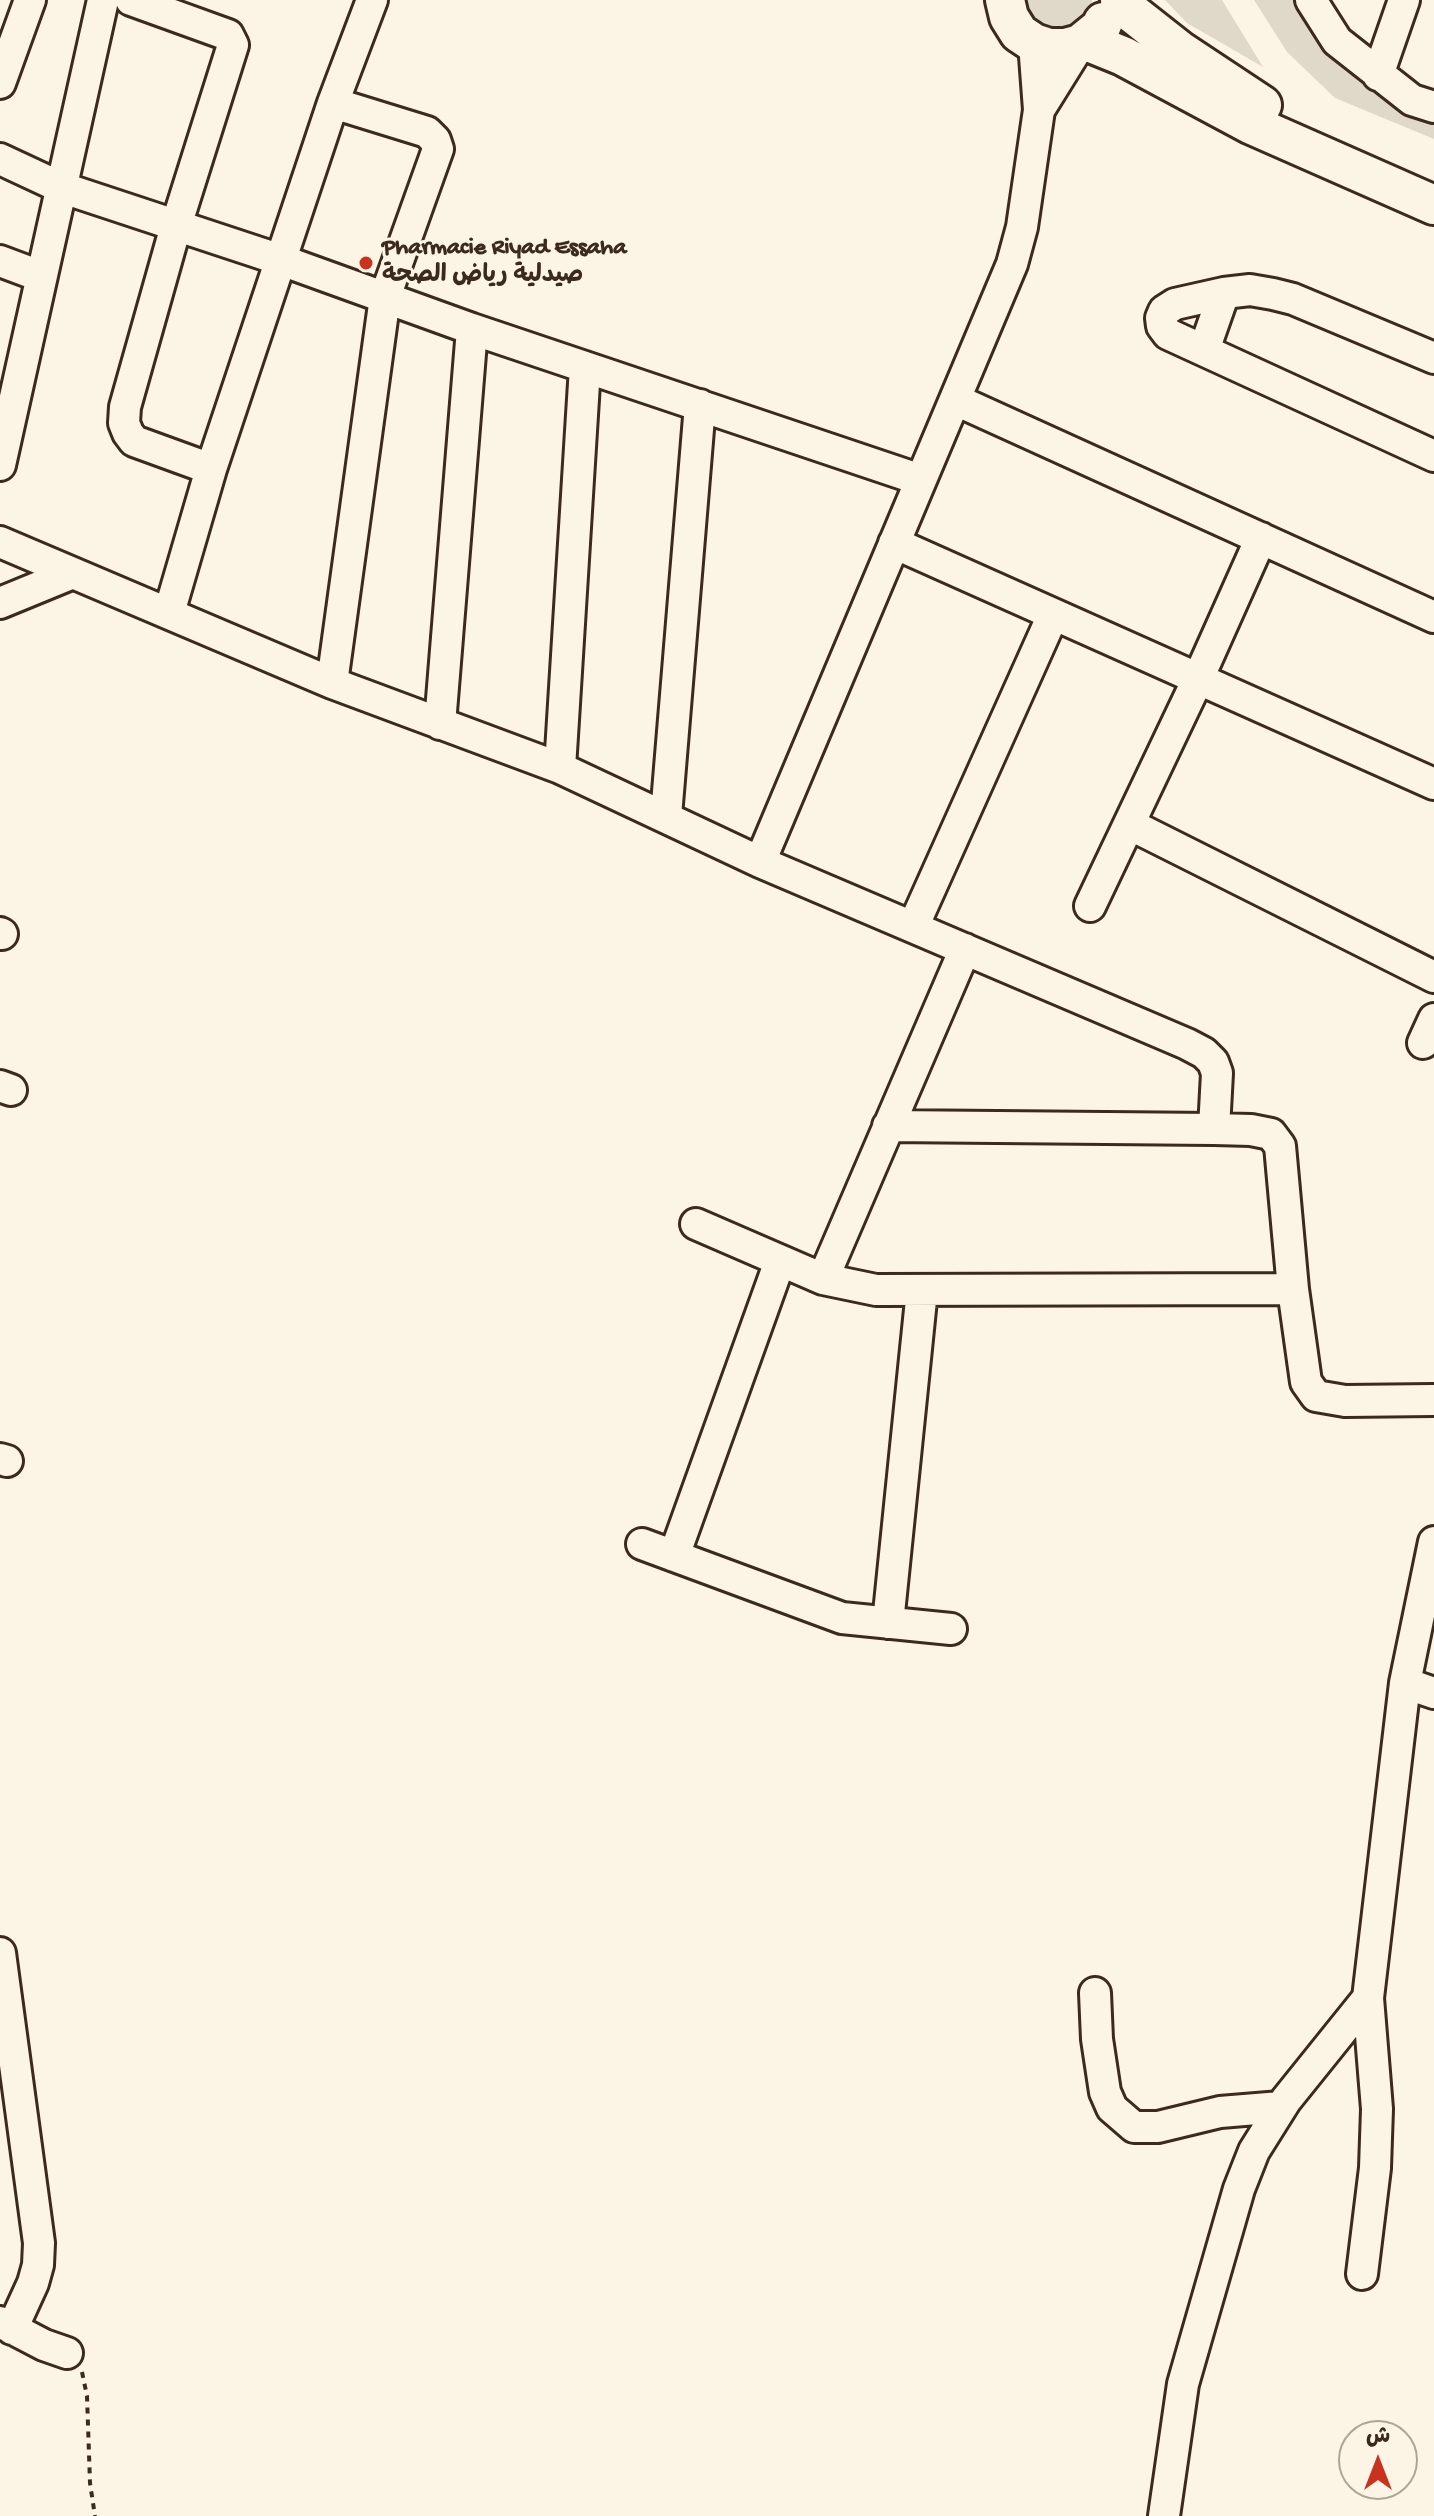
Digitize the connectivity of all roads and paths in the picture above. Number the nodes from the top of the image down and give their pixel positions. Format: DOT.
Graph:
graph roads {
  1 [pos="30,0"];
  2 [pos="103,0"];
  3 [pos="131,0"];
  4 [pos="372,0"];
  5 [pos="972,0"];
  6 [pos="1110,0"];
  7 [pos="1120,0"];
  8 [pos="1311,0"];
  9 [pos="1404,0"];
  10 [pos="1016,20"];
  11 [pos="1083,42"];
  12 [pos="1378,75"];
  13 [pos="0,83"];
  14 [pos="333,103"];
  15 [pos="1434,107"];
  16 [pos="1039,110"];
  17 [pos="0,159"];
  18 [pos="1434,182"];
  19 [pos="60,187"];
  20 [pos="1434,205"];
  21 [pos="176,226"];
  22 [pos="281,260"];
  23 [pos="0,261"];
  24 [pos="40,276"];
  25 [pos="1224,293"];
  26 [pos="385,297"];
  27 [pos="472,329"];
  28 [pos="1204,350"];
  29 [pos="1434,358"];
  30 [pos="585,367"];
  31 [pos="956,400"];
  32 [pos="700,405"];
  33 [pos="5,412"];
  34 [pos="1434,456"];
  35 [pos="0,465"];
  36 [pos="211,469"];
  37 [pos="921,480"];
  38 [pos="1261,538"];
  39 [pos="0,542"];
  40 [pos="894,543"];
  41 [pos="73,573"];
  42 [pos="0,603"];
  43 [pos="169,613"];
  44 [pos="1053,615"];
  45 [pos="1434,617"];
  46 [pos="1198,679"];
  47 [pos="332,683"];
  48 [pos="440,724"];
  49 [pos="560,768"];
  50 [pos="1434,784"];
  51 [pos="666,816"];
  52 [pos="1129,824"];
  53 [pos="760,862"];
  54 [pos="1090,906"];
  55 [pos="913,927"];
  56 [pos="965,949"];
  57 [pos="1434,977"];
  58 [pos="888,1126"];
  59 [pos="1214,1129"];
  60 [pos="696,1224"];
  61 [pos="780,1261"];
  62 [pos="823,1279"];
  63 [pos="1293,1289"];
  64 [pos="922,1290"];
  65 [pos="1434,1400"];
  66 [pos="1434,1542"];
  67 [pos="642,1544"];
  68 [pos="674,1556"];
  69 [pos="888,1623"];
  70 [pos="951,1629"];
  71 [pos="1405,1683"];
  72 [pos="1434,1693"];
  73 [pos="0,1953"];
  74 [pos="1095,1993"];
  75 [pos="1368,1998"];
  76 [pos="1281,2107"];
  77 [pos="0,2124"];
  78 [pos="25,2141"];
  79 [pos="1362,2274"];
  80 [pos="6,2326"];
  81 [pos="67,2353"];
  82 [pos="95,2516"];
  83 [pos="1164,2516"];
  1 -- 13 [label="street"];
  2 -- 19 [label="street"];
  3 -- 21 [label="street"];
  4 -- 14 [label="street"];
  5 -- 10 [label="main road"];
  6 -- 11 [label="main road"];
  7 -- 18 [label="main road"];
  8 -- 12 [label="street"];
  9 -- 12 [label="street"];
  10 -- 11 [label="main road"];
  10 -- 16 [label="street"];
  11 -- 16 [label="street"];
  11 -- 20 [label="main road"];
  12 -- 15 [label="street"];
  14 -- 22 [label="street"];
  14 -- 26 [label="street"];
  16 -- 31 [label="street"];
  17 -- 19 [label="street"];
  19 -- 21 [label="street"];
  19 -- 24 [label="street"];
  21 -- 22 [label="street"];
  21 -- 36 [label="street"];
  22 -- 26 [label="street"];
  22 -- 36 [label="street"];
  23 -- 24 [label="street"];
  24 -- 33 [label="street"];
  25 -- 28 [label="street"];
  25 -- 28 [label="street"];
  25 -- 29 [label="street"];
  26 -- 27 [label="street"];
  26 -- 47 [label="street"];
  27 -- 30 [label="street"];
  27 -- 48 [label="street"];
  28 -- 34 [label="street"];
  30 -- 32 [label="street"];
  30 -- 49 [label="street"];
  31 -- 37 [label="street"];
  31 -- 38 [label="street"];
  32 -- 37 [label="street"];
  32 -- 51 [label="street"];
  33 -- 35 [label="street"];
  36 -- 43 [label="street"];
  37 -- 40 [label="street"];
  38 -- 45 [label="street"];
  38 -- 46 [label="street"];
  39 -- 41 [label="street"];
  40 -- 44 [label="street"];
  40 -- 53 [label="street"];
  41 -- 42 [label="street"];
  41 -- 43 [label="street"];
  43 -- 47 [label="street"];
  44 -- 46 [label="street"];
  44 -- 55 [label="street"];
  46 -- 50 [label="street"];
  46 -- 52 [label="street"];
  47 -- 48 [label="street"];
  48 -- 49 [label="street"];
  49 -- 51 [label="street"];
  51 -- 53 [label="street"];
  52 -- 54 [label="street"];
  52 -- 57 [label="street"];
  53 -- 55 [label="street"];
  55 -- 56 [label="street"];
  56 -- 58 [label="street"];
  56 -- 59 [label="street"];
  58 -- 59 [label="street"];
  58 -- 62 [label="street"];
  59 -- 63 [label="street"];
  60 -- 61 [label="street"];
  61 -- 62 [label="street"];
  61 -- 68 [label="street"];
  62 -- 64 [label="street"];
  63 -- 64 [label="street"];
  63 -- 65 [label="street"];
  64 -- 69 [label="street"];
  66 -- 71 [label="street"];
  67 -- 68 [label="street"];
  68 -- 69 [label="street"];
  69 -- 70 [label="street"];
  71 -- 72 [label="street"];
  71 -- 75 [label="street"];
  73 -- 78 [label="street"];
  74 -- 76 [label="street"];
  75 -- 76 [label="street"];
  75 -- 79 [label="street"];
  76 -- 83 [label="street"];
  77 -- 78 [label="street"];
  78 -- 80 [label="street"];
  80 -- 81 [label="street"];
  81 -- 82 [label="path"];
}
